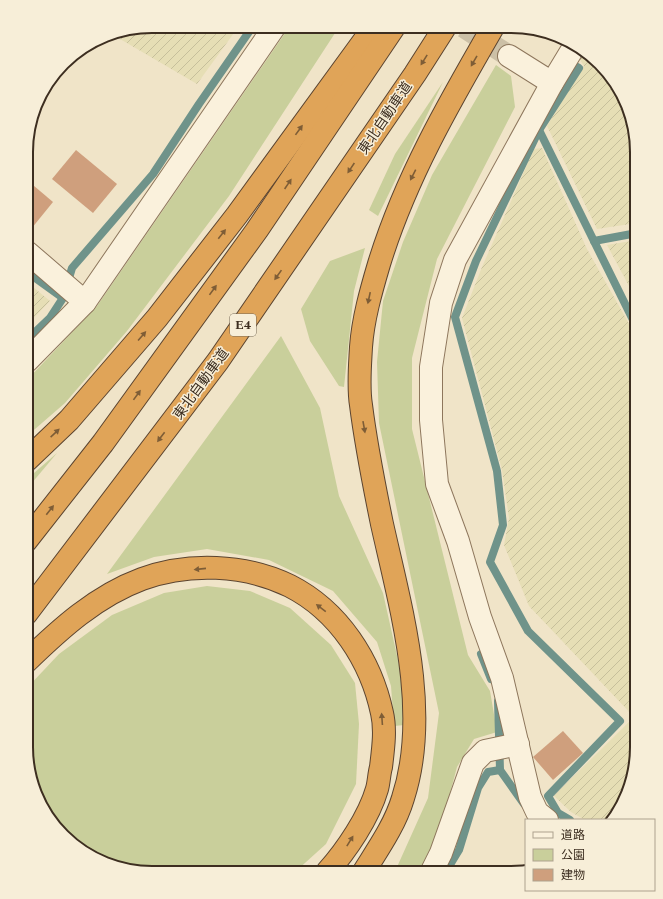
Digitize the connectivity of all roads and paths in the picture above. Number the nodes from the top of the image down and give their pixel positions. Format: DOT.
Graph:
graph roads {
  1 [pos="270,33"];
  2 [pos="370,33"];
  3 [pos="390,33"];
  4 [pos="441,33"];
  5 [pos="489,33"];
  6 [pos="572,50"];
  7 [pos="509,56"];
  8 [pos="552,83"];
  9 [pos="33,257"];
  10 [pos="84,302"];
  11 [pos="33,355"];
  12 [pos="33,453"];
  13 [pos="33,532"];
  14 [pos="33,605"];
  15 [pos="33,655"];
  16 [pos="518,744"];
  17 [pos="546,819"];
  18 [pos="332,866"];
  19 [pos="368,866"];
  20 [pos="434,866"];
  1 -- 10 [label="street"];
  12 -- 2 [label="highway, one-way"];
  13 -- 3 [label="highway, one-way"];
  4 -- 14 [label="highway, 東北自動車道 / E4, one-way"];
  5 -- 19 [label="highway, one-way"];
  6 -- 8 [label="street"];
  7 -- 8 [label="street"];
  8 -- 16 [label="street"];
  9 -- 10 [label="street"];
  10 -- 11 [label="street"];
  18 -- 15 [label="highway, one-way"];
  16 -- 17 [label="street"];
  16 -- 20 [label="street"];
}
